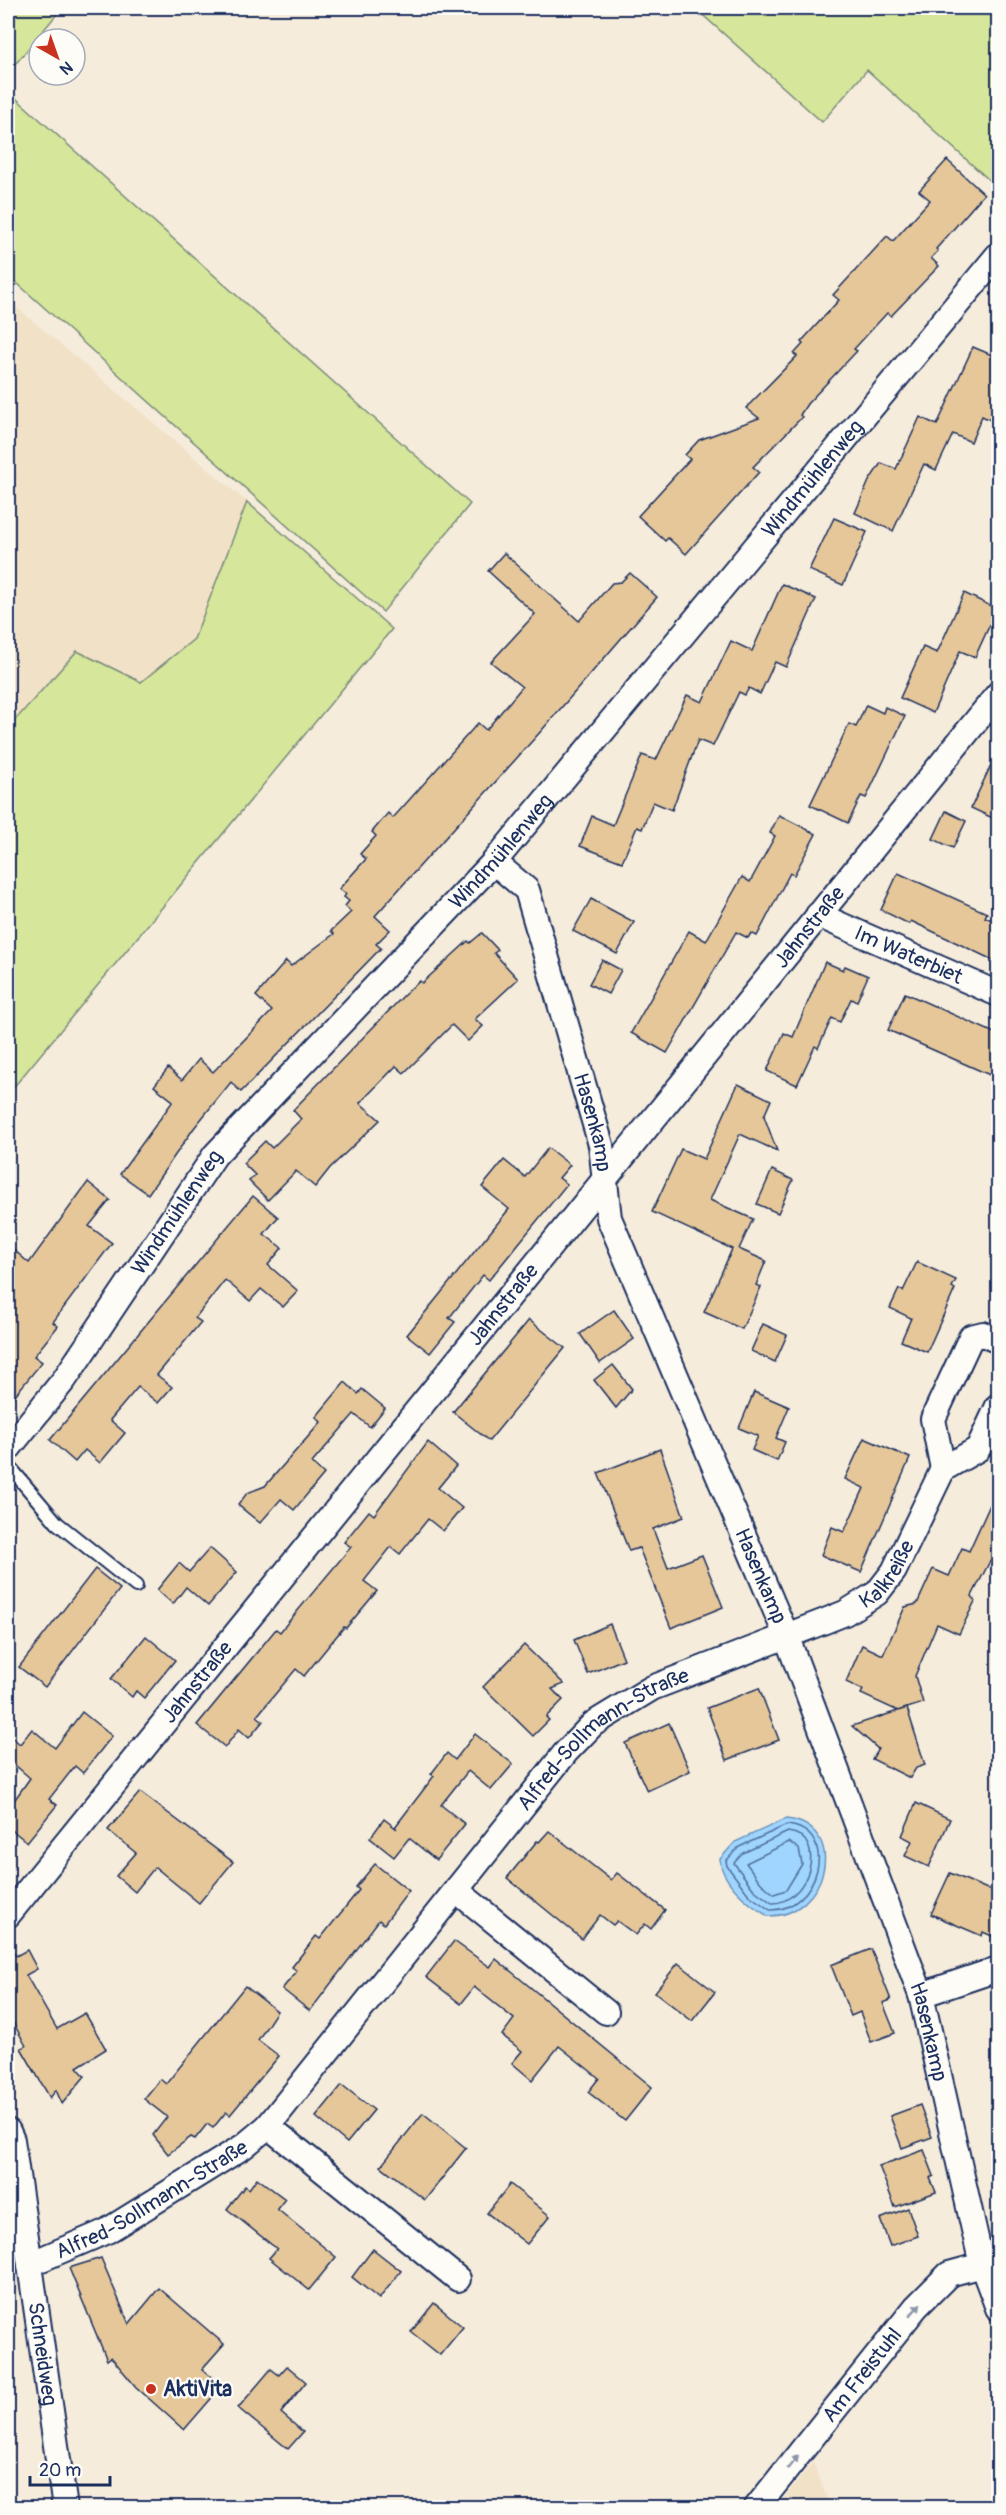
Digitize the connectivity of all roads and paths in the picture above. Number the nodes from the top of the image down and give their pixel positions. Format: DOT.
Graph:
graph roads {
  1 [pos="999,255"];
  2 [pos="999,693"];
  3 [pos="494,862"];
  4 [pos="818,915"];
  5 [pos="999,994"];
  6 [pos="607,1179"];
  7 [pos="999,1341"];
  8 [pos="999,1406"];
  9 [pos="8,1449"];
  10 [pos="8,1465"];
  11 [pos="943,1469"];
  12 [pos="136,1586"];
  13 [pos="786,1635"];
  14 [pos="456,1890"];
  15 [pos="8,1915"];
  16 [pos="999,1969"];
  17 [pos="921,1995"];
  18 [pos="606,2012"];
  19 [pos="268,2126"];
  20 [pos="8,2131"];
  21 [pos="30,2264"];
  22 [pos="982,2265"];
  23 [pos="458,2278"];
  24 [pos="999,2308"];
  25 [pos="65,2508"];
  26 [pos="756,2508"];
  1 -- 3 [label="street, Windmühlenweg"];
  2 -- 4 [label="street, Jahnstraße"];
  3 -- 6 [label="street, Hasenkamp"];
  3 -- 9 [label="street, Windmühlenweg"];
  4 -- 5 [label="street, Im Waterbiet"];
  4 -- 6 [label="street, Jahnstraße"];
  6 -- 13 [label="street, Hasenkamp"];
  6 -- 15 [label="street, Jahnstraße"];
  7 -- 11 [label="street"];
  8 -- 11 [label="street"];
  10 -- 12 [label="lane"];
  11 -- 13 [label="street, Kalkreiße"];
  13 -- 14 [label="street, Alfred-Sollmann-Straße"];
  13 -- 17 [label="street, Hasenkamp"];
  14 -- 18 [label="street"];
  14 -- 19 [label="street, Alfred-Sollmann-Straße"];
  16 -- 17 [label="street"];
  17 -- 22 [label="street, Hasenkamp"];
  19 -- 21 [label="street, Alfred-Sollmann-Straße"];
  19 -- 23 [label="street, Alfred-Sollmann-Straße"];
  20 -- 21 [label="street, Schneidweg"];
  21 -- 25 [label="street, Schneidweg"];
  22 -- 24 [label="street, Hasenkamp"];
  26 -- 22 [label="street, Am Freistuhl, one-way"];
}
